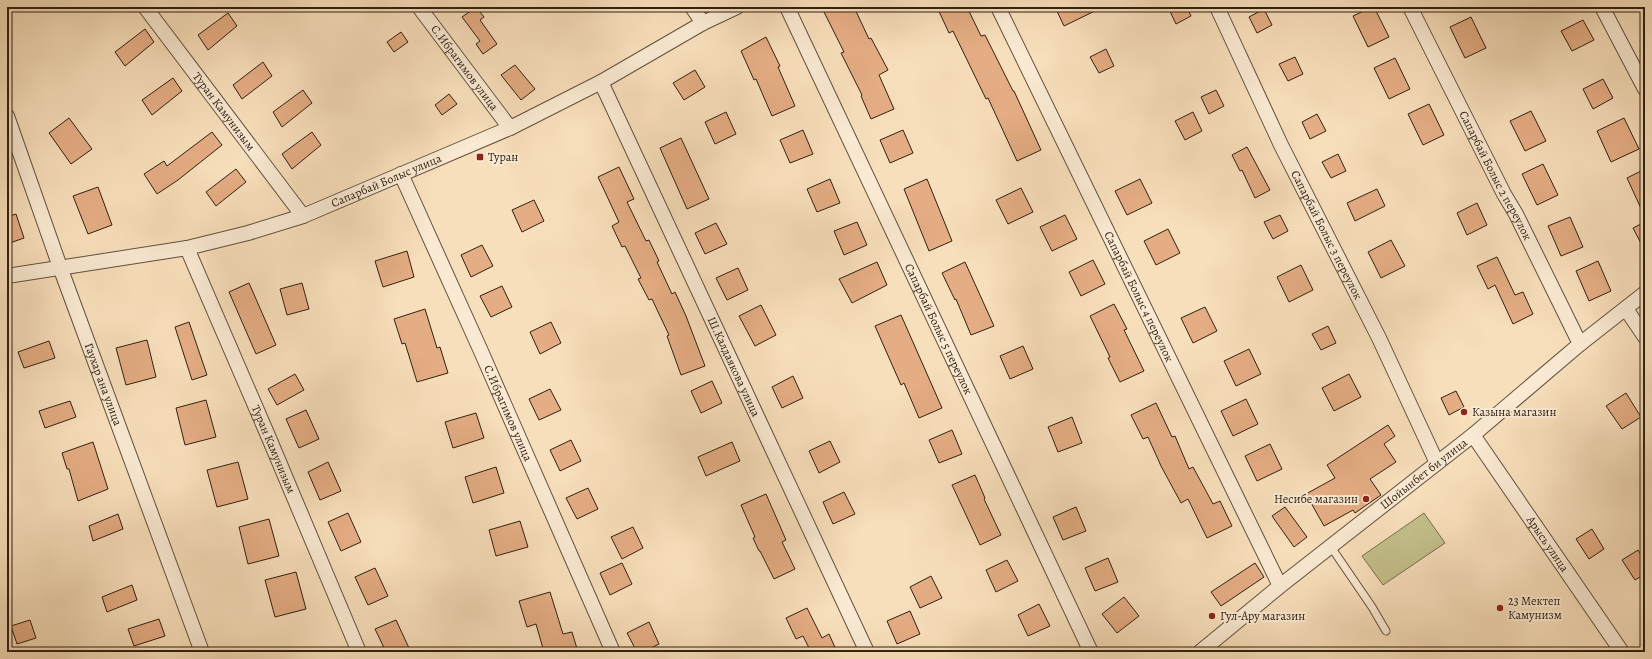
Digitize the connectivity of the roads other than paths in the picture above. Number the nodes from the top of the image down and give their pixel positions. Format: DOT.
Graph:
graph roads {
  1 [pos="145,7"];
  2 [pos="419,7"];
  3 [pos="692,7"];
  4 [pos="737,7"];
  5 [pos="787,7"];
  6 [pos="998,7"];
  7 [pos="1217,7"];
  8 [pos="1410,7"];
  9 [pos="1602,7"];
  10 [pos="703,23"];
  11 [pos="601,82"];
  12 [pos="1645,89"];
  13 [pos="7,116"];
  14 [pos="510,128"];
  15 [pos="401,174"];
  16 [pos="303,216"];
  17 [pos="187,248"];
  18 [pos="60,267"];
  19 [pos="7,276"];
  20 [pos="1645,293"];
  21 [pos="1626,309"];
  22 [pos="1645,337"];
  23 [pos="1580,344"];
  24 [pos="1473,435"];
  25 [pos="1437,463"];
  26 [pos="1331,547"];
  27 [pos="1280,586"];
  28 [pos="1386,631"];
  29 [pos="202,652"];
  30 [pos="359,652"];
  31 [pos="614,652"];
  32 [pos="867,652"];
  33 [pos="1091,652"];
  34 [pos="1200,652"];
  35 [pos="1622,652"];
  1 -- 16 [label="street, Туран Камунизым"];
  2 -- 14 [label="street, С.Ибрагимов улица"];
  3 -- 10 [label="street"];
  4 -- 10 [label="street, Сапарбай Болыс улица"];
  5 -- 33 [label="street, Сапарбай Болыс 5 переулок"];
  6 -- 27 [label="street, Сапарбай Болыс 4 переулок"];
  7 -- 25 [label="street, Сапарбай Болыс 3 переулок"];
  8 -- 23 [label="street, Сапарбай Болыс 2 переулок"];
  9 -- 12 [label="street"];
  10 -- 11 [label="street, Сапарбай Болыс улица"];
  11 -- 14 [label="street, Сапарбай Болыс улица"];
  11 -- 32 [label="street, Ш.Калдаякова улица"];
  13 -- 18 [label="street, Гаухар ана улица"];
  14 -- 15 [label="street, Сапарбай Болыс улица"];
  15 -- 16 [label="street, Сапарбай Болыс улица"];
  15 -- 31 [label="street, С.Ибрагимов улица"];
  16 -- 17 [label="street, Сапарбай Болыс улица"];
  17 -- 18 [label="street, Сапарбай Болыс улица"];
  17 -- 30 [label="street, Туран Камунизым"];
  18 -- 19 [label="street, Сапарбай Болыс улица"];
  18 -- 29 [label="street, Гаухар ана улица"];
  20 -- 21 [label="street, Шойынбет би улица"];
  21 -- 22 [label="street"];
  21 -- 23 [label="street, Шойынбет би улица"];
  23 -- 24 [label="street, Шойынбет би улица"];
  24 -- 25 [label="street, Шойынбет би улица"];
  24 -- 35 [label="street, Арысь улица"];
  25 -- 26 [label="street, Шойынбет би улица"];
  26 -- 27 [label="street, Шойынбет би улица"];
  26 -- 28 [label="lane"];
  27 -- 34 [label="street, Шойынбет би улица"];
}
